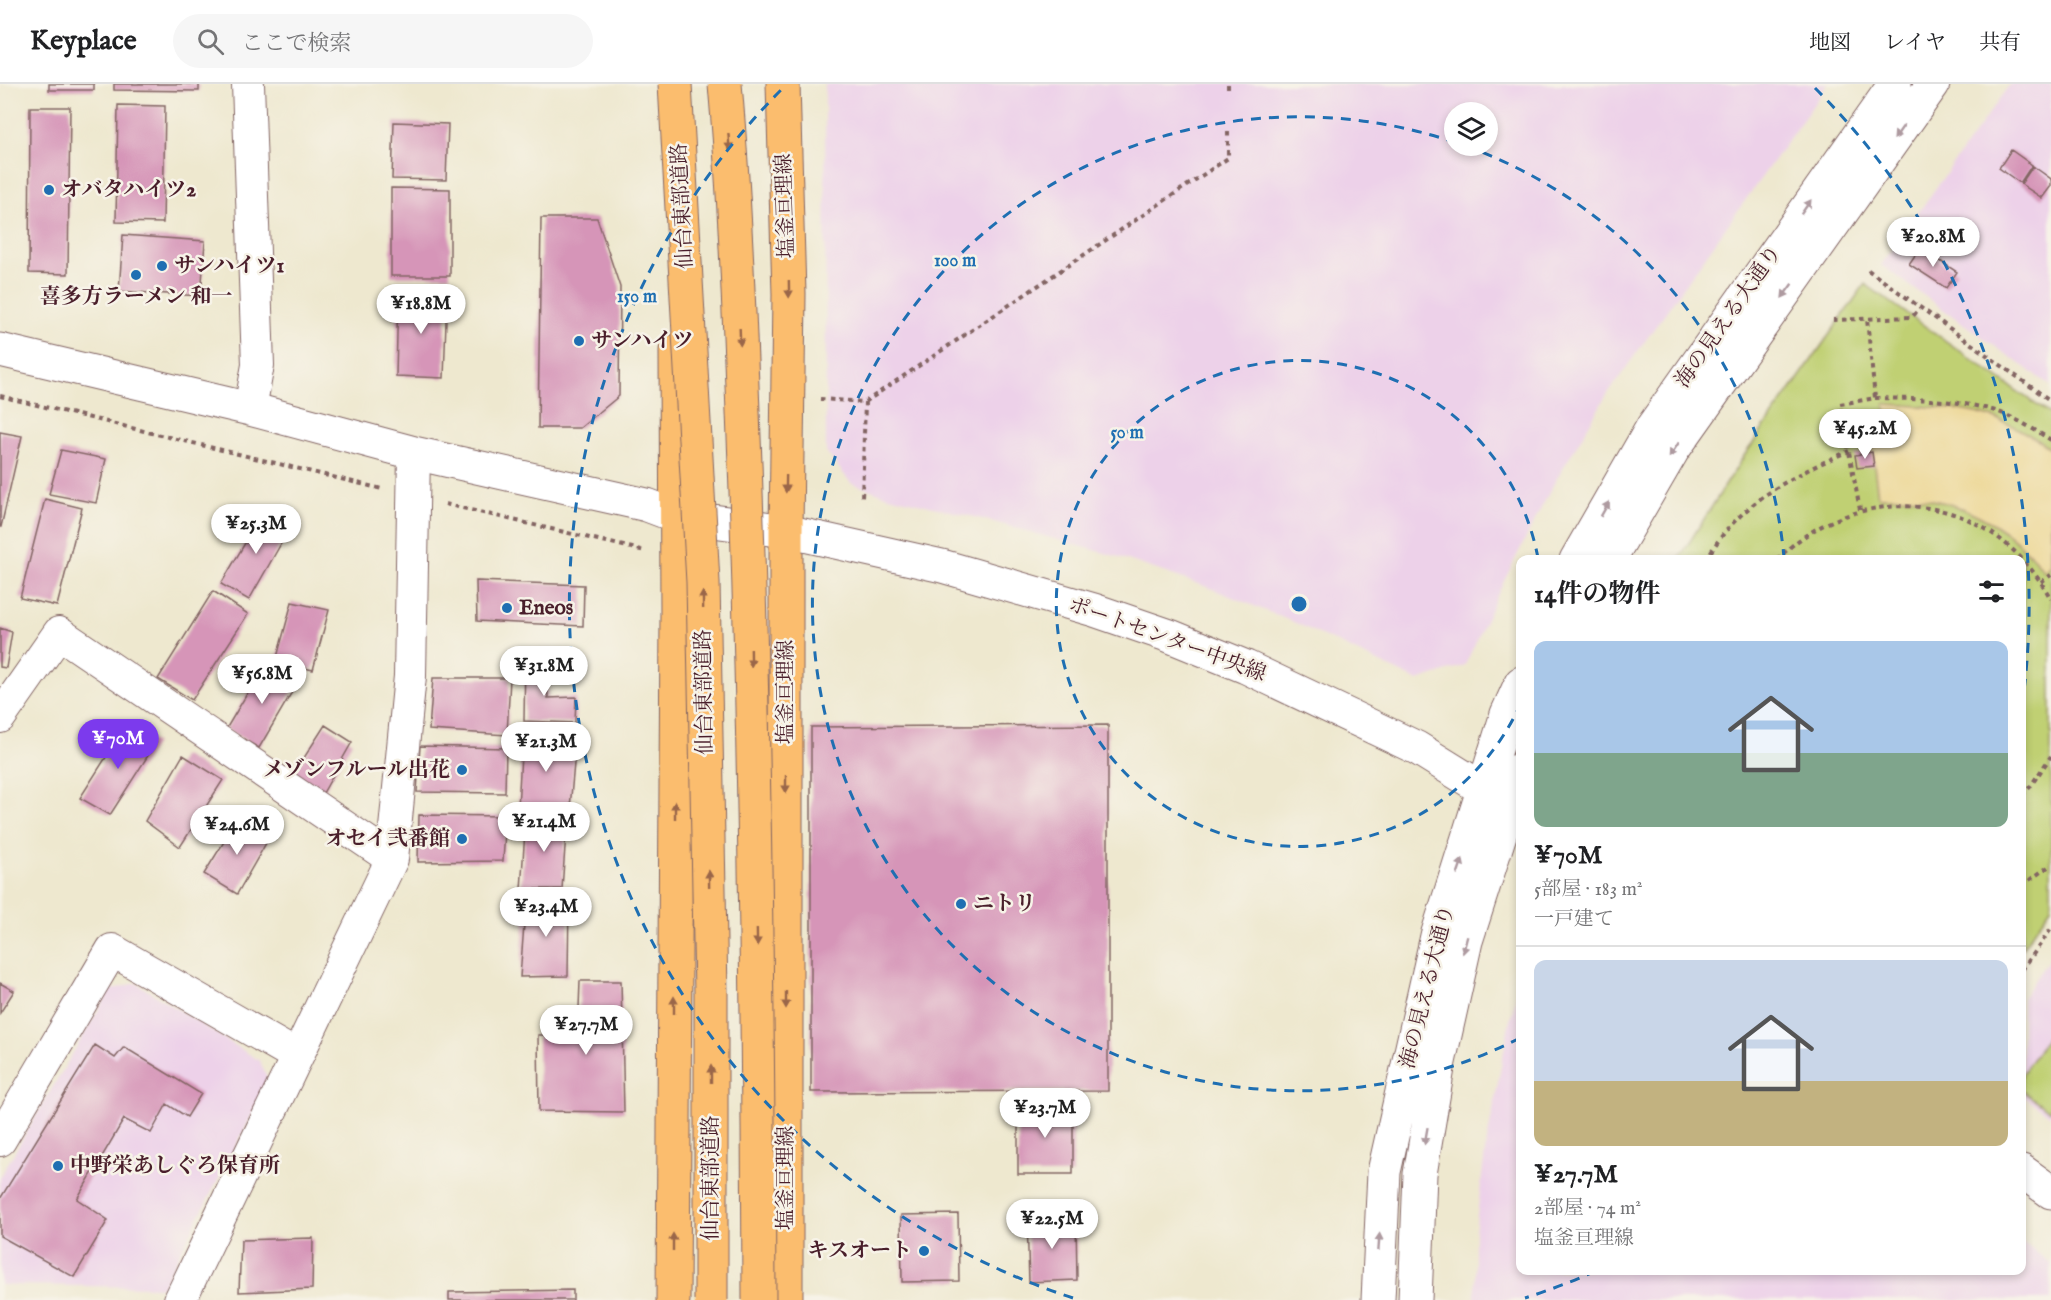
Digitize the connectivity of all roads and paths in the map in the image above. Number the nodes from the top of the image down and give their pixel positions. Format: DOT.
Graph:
graph roads {
  1 [pos="249,84"];
  2 [pos="675,84"];
  3 [pos="725,84"];
  4 [pos="783,84"];
  5 [pos="1895,84"];
  6 [pos="1933,84"];
  7 [pos="1228,132"];
  8 [pos="1868,270"];
  9 [pos="1920,308"];
  10 [pos="1868,319"];
  11 [pos="1833,320"];
  12 [pos="0,350"];
  13 [pos="0,396"];
  14 [pos="1875,398"];
  15 [pos="816,399"];
  16 [pos="2051,401"];
  17 [pos="866,402"];
  18 [pos="250,409"];
  19 [pos="2051,440"];
  20 [pos="1849,451"];
  21 [pos="414,453"];
  22 [pos="414,496"];
  23 [pos="862,499"];
  24 [pos="1860,510"];
  25 [pos="676,516"];
  26 [pos="786,531"];
  27 [pos="646,551"];
  28 [pos="1579,555"];
  29 [pos="1612,555"];
  30 [pos="1709,555"];
  31 [pos="1781,555"];
  32 [pos="2018,555"];
  33 [pos="2026,564"];
  34 [pos="2051,575"];
  35 [pos="2042,582"];
  36 [pos="2051,599"];
  37 [pos="1516,694"];
  38 [pos="0,717"];
  39 [pos="2051,756"];
  40 [pos="1483,789"];
  41 [pos="2026,791"];
  42 [pos="1515,812"];
  43 [pos="392,859"];
  44 [pos="2051,865"];
  45 [pos="2026,882"];
  46 [pos="2051,929"];
  47 [pos="2026,963"];
  48 [pos="297,1056"];
  49 [pos="0,1140"];
  50 [pos="2026,1174"];
  51 [pos="2051,1192"];
  52 [pos="180,1300"];
  53 [pos="672,1300"];
  54 [pos="711,1300"];
  55 [pos="759,1300"];
  56 [pos="786,1300"];
  57 [pos="1378,1300"];
  58 [pos="1415,1300"];
  1 -- 18 [label="street"];
  2 -- 25 [label="main road"];
  54 -- 2 [label="main road, 仙台東部道路, one-way, bridge"];
  3 -- 55 [label="main road, one-way, bridge"];
  4 -- 26 [label="main road, 塩釜亘理線, one-way"];
  28 -- 5 [label="street, 海の見える大通り, one-way"];
  6 -- 29 [label="street, one-way"];
  7 -- 17 [label="path"];
  8 -- 9 [label="path"];
  9 -- 10 [label="path"];
  9 -- 16 [label="path"];
  10 -- 11 [label="path"];
  10 -- 14 [label="path"];
  12 -- 18 [label="street, ポートセンター中央線"];
  13 -- 22 [label="path"];
  14 -- 19 [label="path"];
  14 -- 20 [label="path"];
  15 -- 17 [label="path"];
  17 -- 23 [label="path"];
  18 -- 21 [label="street, ポートセンター中央線"];
  20 -- 24 [label="path"];
  20 -- 30 [label="path"];
  21 -- 22 [label="street"];
  21 -- 25 [label="street, ポートセンター中央線"];
  22 -- 27 [label="path"];
  22 -- 43 [label="street"];
  24 -- 31 [label="path"];
  24 -- 32 [label="path"];
  25 -- 26 [label="street, ポートセンター中央線"];
  53 -- 25 [label="main road, one-way"];
  26 -- 40 [label="street, ポートセンター中央線"];
  26 -- 56 [label="main road, 塩釜亘理線, one-way"];
  33 -- 35 [label="path"];
  34 -- 35 [label="path"];
  35 -- 36 [label="path"];
  37 -- 40 [label="street, 海の見える大通り"];
  38 -- 43 [label="street"];
  39 -- 41 [label="path"];
  40 -- 42 [label="street, ポートセンター中央線"];
  57 -- 40 [label="street, 海の見える大通り, one-way"];
  42 -- 58 [label="street, one-way"];
  43 -- 48 [label="street"];
  44 -- 45 [label="path"];
  46 -- 47 [label="path"];
  48 -- 49 [label="street"];
  48 -- 52 [label="street"];
  50 -- 51 [label="street"];
}
